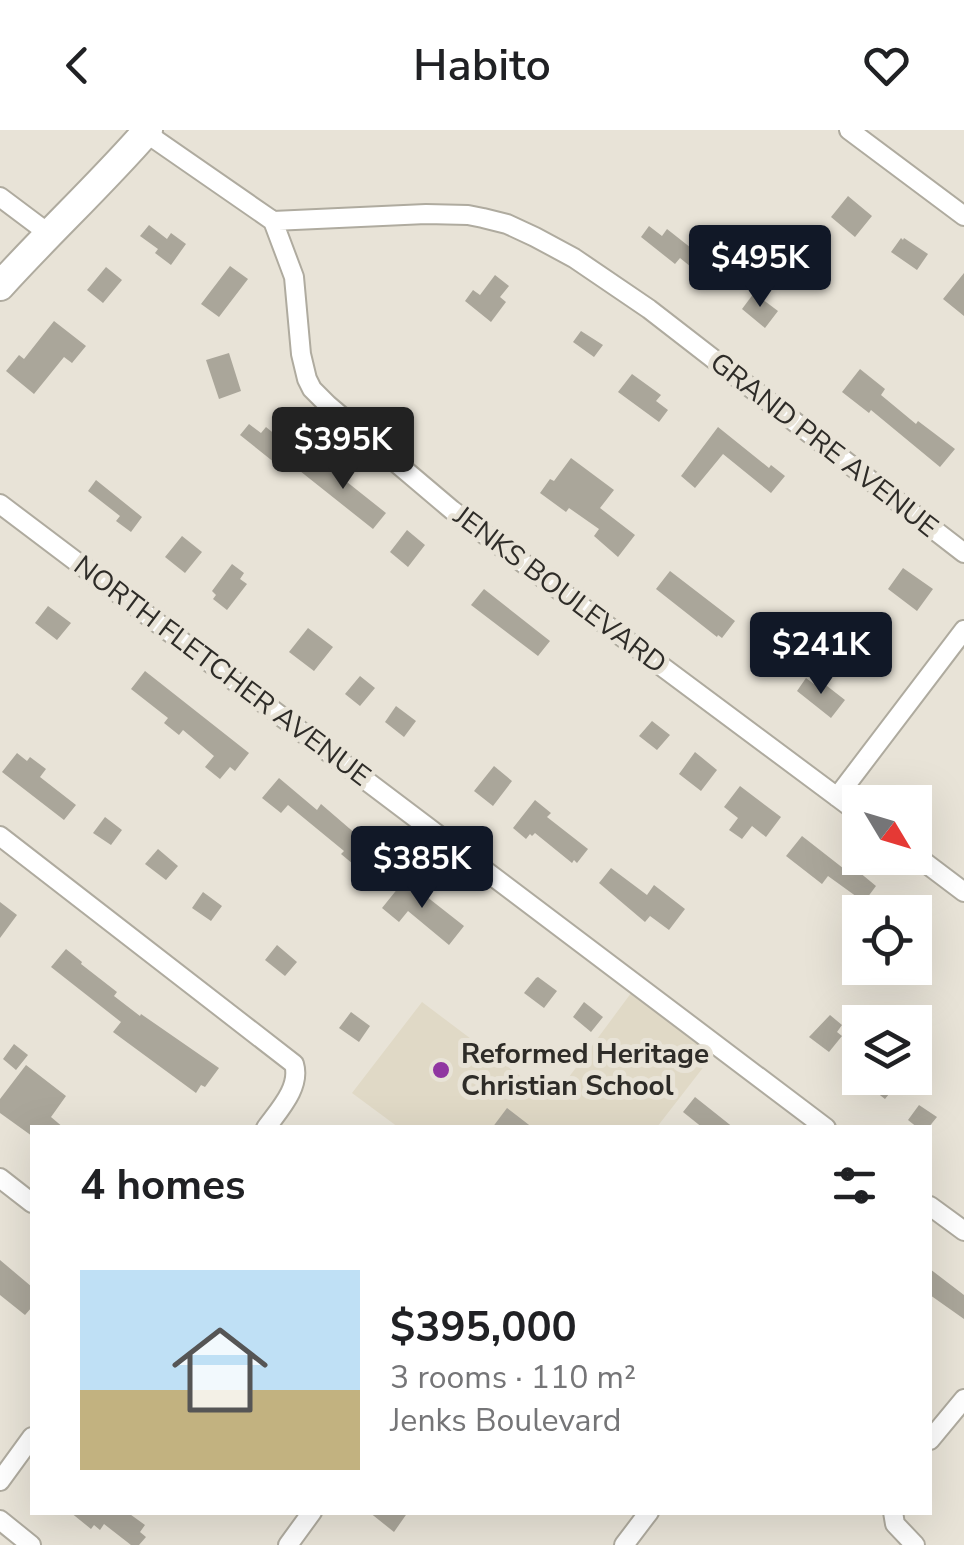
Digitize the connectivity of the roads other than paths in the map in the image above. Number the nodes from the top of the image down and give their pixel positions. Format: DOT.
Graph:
graph roads {
  1 [pos="147,131"];
  2 [pos="852,131"];
  3 [pos="0,198"];
  4 [pos="964,216"];
  5 [pos="273,221"];
  6 [pos="48,233"];
  7 [pos="4,273"];
  8 [pos="0,504"];
  9 [pos="964,554"];
  10 [pos="964,630"];
  11 [pos="837,797"];
  12 [pos="842,801"];
  13 [pos="0,836"];
  14 [pos="932,868"];
  15 [pos="964,892"];
  16 [pos="268,1125"];
  17 [pos="822,1125"];
  18 [pos="0,1178"];
  19 [pos="30,1201"];
  20 [pos="932,1208"];
  21 [pos="964,1232"];
  22 [pos="964,1400"];
  23 [pos="932,1438"];
  24 [pos="30,1440"];
  25 [pos="0,1481"];
  26 [pos="310,1515"];
  27 [pos="647,1515"];
  28 [pos="894,1515"];
  29 [pos="0,1520"];
  30 [pos="31,1545"];
  31 [pos="288,1545"];
  32 [pos="624,1545"];
  33 [pos="915,1545"];
  1 -- 5 [label="street"];
  1 -- 6 [label="main road"];
  2 -- 4 [label="street"];
  3 -- 6 [label="street"];
  5 -- 9 [label="street, GRAND PRE AVENUE"];
  5 -- 11 [label="street, JENKS BOULEVARD"];
  6 -- 7 [label="main road"];
  8 -- 17 [label="street, NORTH FLETCHER AVENUE"];
  10 -- 11 [label="street"];
  11 -- 12 [label="street, JENKS BOULEVARD"];
  13 -- 16 [label="street"];
  14 -- 15 [label="street"];
  18 -- 19 [label="street"];
  20 -- 21 [label="street"];
  22 -- 23 [label="street"];
  24 -- 25 [label="street"];
  26 -- 31 [label="street"];
  27 -- 32 [label="street"];
  28 -- 33 [label="street"];
  29 -- 30 [label="street"];
}
